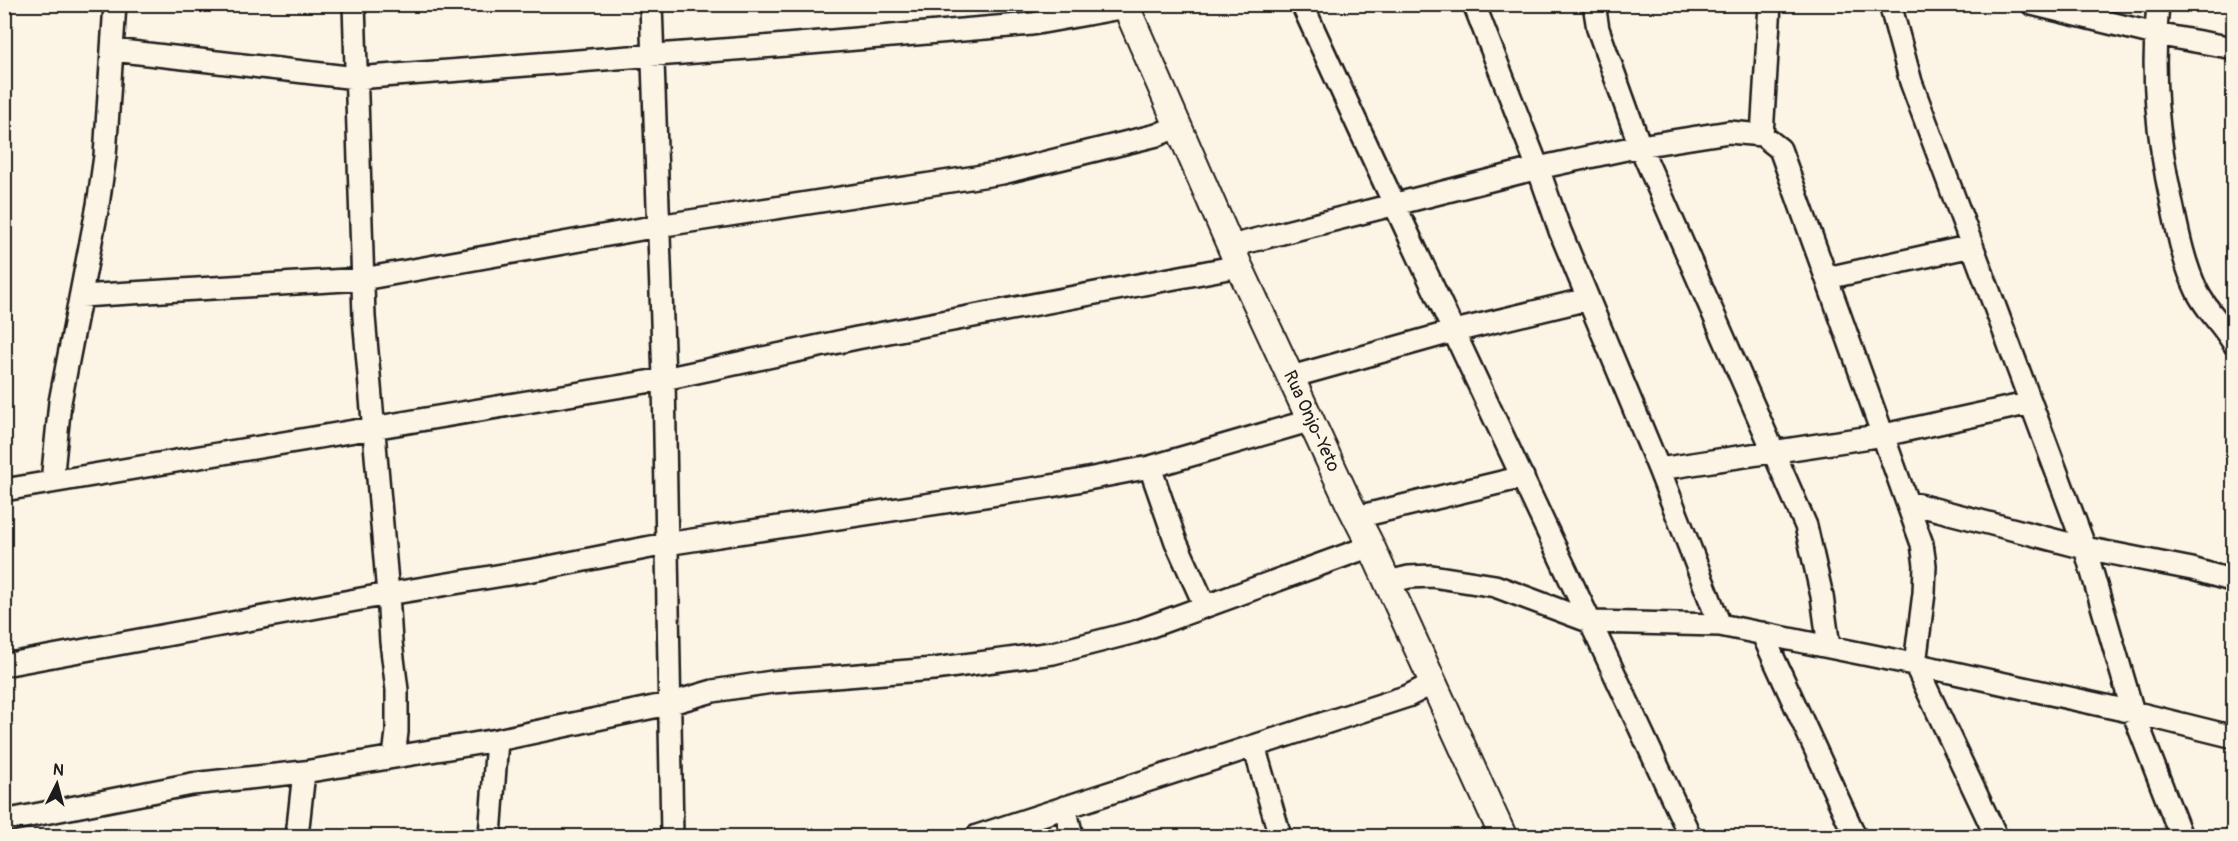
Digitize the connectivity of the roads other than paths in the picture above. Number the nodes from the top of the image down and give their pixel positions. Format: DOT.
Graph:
graph roads {
  1 [pos="115,4"];
  2 [pos="354,4"];
  3 [pos="651,4"];
  4 [pos="1302,4"];
  5 [pos="1474,4"];
  6 [pos="1593,4"];
  7 [pos="1770,4"];
  8 [pos="1890,4"];
  9 [pos="2032,4"];
  10 [pos="2158,4"];
  11 [pos="1125,6"];
  12 [pos="2155,34"];
  13 [pos="2234,48"];
  14 [pos="113,50"];
  15 [pos="652,55"];
  16 [pos="356,78"];
  17 [pos="1178,126"];
  18 [pos="1762,135"];
  19 [pos="1640,146"];
  20 [pos="1538,168"];
  21 [pos="1394,204"];
  22 [pos="658,226"];
  23 [pos="1972,246"];
  24 [pos="1235,256"];
  25 [pos="1827,278"];
  26 [pos="363,279"];
  27 [pos="81,296"];
  28 [pos="1588,298"];
  29 [pos="1455,331"];
  30 [pos="2234,344"];
  31 [pos="1291,377"];
  32 [pos="664,380"];
  33 [pos="2031,403"];
  34 [pos="1312,420"];
  35 [pos="374,429"];
  36 [pos="1884,435"];
  37 [pos="1773,452"];
  38 [pos="1150,467"];
  39 [pos="1659,469"];
  40 [pos="1523,477"];
  41 [pos="52,482"];
  42 [pos="4,490"];
  43 [pos="1907,502"];
  44 [pos="1357,517"];
  45 [pos="666,544"];
  46 [pos="1371,546"];
  47 [pos="2085,548"];
  48 [pos="2234,581"];
  49 [pos="1388,582"];
  50 [pos="388,594"];
  51 [pos="1205,606"];
  52 [pos="1591,622"];
  53 [pos="1720,625"];
  54 [pos="1762,633"];
  55 [pos="1829,647"];
  56 [pos="1915,664"];
  57 [pos="4,665"];
  58 [pos="1433,683"];
  59 [pos="668,704"];
  60 [pos="2133,712"];
  61 [pos="2234,737"];
  62 [pos="497,740"];
  63 [pos="1254,746"];
  64 [pos="394,758"];
  65 [pos="304,772"];
  66 [pos="1065,807"];
  67 [pos="4,821"];
  68 [pos="297,837"];
  69 [pos="490,837"];
  70 [pos="672,837"];
  71 [pos="977,837"];
  72 [pos="1072,837"];
  73 [pos="1280,837"];
  74 [pos="1503,837"];
  75 [pos="1690,837"];
  76 [pos="1855,837"];
  77 [pos="1996,837"];
  78 [pos="2181,837"];
  1 -- 14 [label="street"];
  2 -- 16 [label="street"];
  3 -- 15 [label="street"];
  4 -- 21 [label="street"];
  5 -- 20 [label="street"];
  6 -- 19 [label="street"];
  7 -- 18 [label="street"];
  8 -- 23 [label="street"];
  9 -- 12 [label="street"];
  10 -- 12 [label="street"];
  11 -- 15 [label="street"];
  11 -- 17 [label="main road, Rua Onjo-Yeto"];
  12 -- 13 [label="street"];
  12 -- 30 [label="street"];
  14 -- 16 [label="street"];
  14 -- 27 [label="street"];
  15 -- 16 [label="street"];
  15 -- 22 [label="street"];
  16 -- 26 [label="street"];
  17 -- 22 [label="street"];
  17 -- 24 [label="main road, Rua Onjo-Yeto"];
  18 -- 19 [label="street"];
  18 -- 25 [label="street"];
  19 -- 20 [label="street"];
  19 -- 37 [label="street"];
  20 -- 21 [label="street"];
  20 -- 28 [label="street"];
  21 -- 24 [label="street"];
  21 -- 29 [label="street"];
  22 -- 26 [label="street"];
  22 -- 32 [label="street"];
  23 -- 25 [label="street"];
  23 -- 33 [label="street"];
  24 -- 31 [label="main road, Rua Onjo-Yeto"];
  24 -- 32 [label="street"];
  25 -- 36 [label="street"];
  26 -- 27 [label="street"];
  26 -- 35 [label="street"];
  27 -- 41 [label="street"];
  28 -- 29 [label="street"];
  28 -- 39 [label="street"];
  29 -- 31 [label="street"];
  29 -- 40 [label="street"];
  31 -- 34 [label="main road, Rua Onjo-Yeto"];
  32 -- 35 [label="street"];
  32 -- 45 [label="street"];
  33 -- 36 [label="street"];
  33 -- 47 [label="street"];
  34 -- 38 [label="street"];
  34 -- 44 [label="main road, Rua Onjo-Yeto"];
  35 -- 41 [label="street"];
  35 -- 50 [label="street"];
  36 -- 37 [label="street"];
  36 -- 43 [label="street"];
  37 -- 39 [label="street"];
  37 -- 55 [label="street"];
  38 -- 45 [label="street"];
  38 -- 51 [label="street"];
  39 -- 53 [label="street"];
  40 -- 44 [label="street"];
  40 -- 52 [label="street"];
  41 -- 42 [label="street"];
  43 -- 47 [label="street"];
  43 -- 56 [label="street"];
  44 -- 46 [label="main road, Rua Onjo-Yeto"];
  45 -- 50 [label="street"];
  45 -- 59 [label="street"];
  46 -- 49 [label="main road, Rua Onjo-Yeto"];
  46 -- 51 [label="street"];
  47 -- 48 [label="street"];
  47 -- 60 [label="street"];
  49 -- 52 [label="street"];
  49 -- 58 [label="main road, Rua Onjo-Yeto"];
  50 -- 57 [label="street"];
  50 -- 64 [label="street"];
  51 -- 59 [label="street"];
  52 -- 53 [label="street"];
  52 -- 75 [label="street"];
  53 -- 54 [label="street"];
  54 -- 55 [label="street"];
  54 -- 76 [label="street"];
  55 -- 56 [label="street"];
  56 -- 60 [label="street"];
  56 -- 77 [label="street"];
  58 -- 63 [label="street"];
  58 -- 74 [label="main road, Rua Onjo-Yeto"];
  59 -- 62 [label="street"];
  59 -- 70 [label="street"];
  60 -- 61 [label="street"];
  60 -- 78 [label="street"];
  62 -- 64 [label="street"];
  62 -- 69 [label="street"];
  63 -- 66 [label="street"];
  63 -- 73 [label="street"];
  64 -- 65 [label="street"];
  65 -- 67 [label="street"];
  65 -- 68 [label="street"];
  66 -- 71 [label="street"];
  66 -- 72 [label="street"];
}
